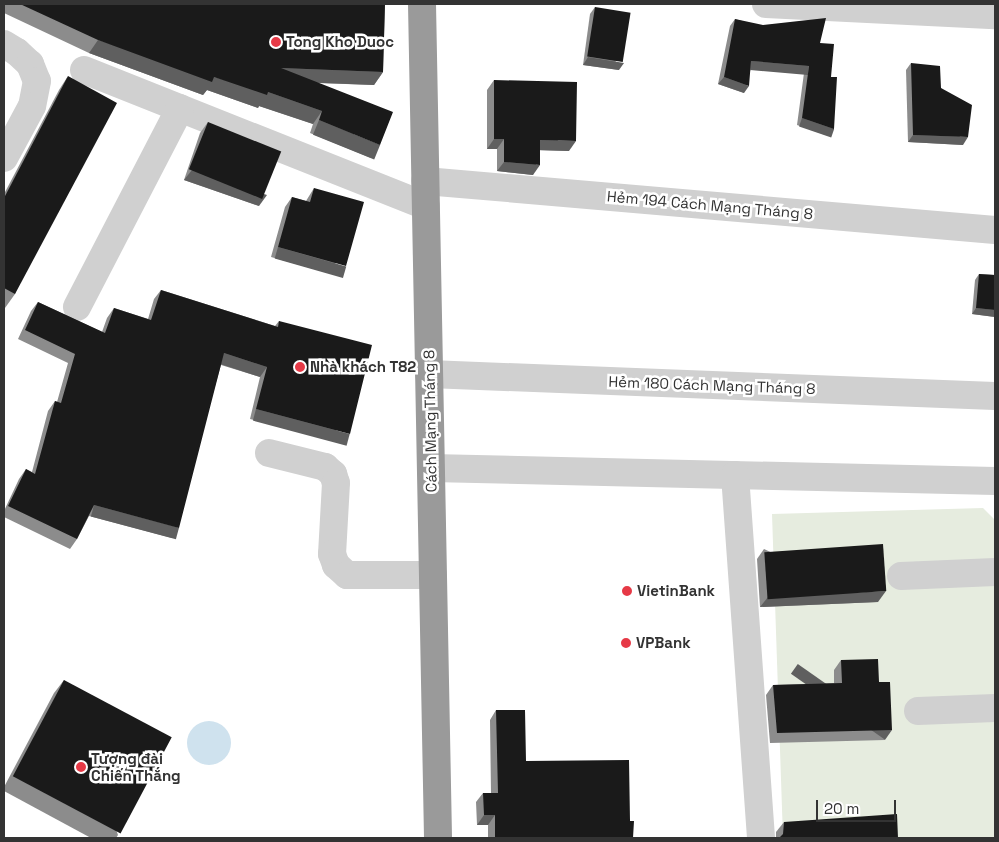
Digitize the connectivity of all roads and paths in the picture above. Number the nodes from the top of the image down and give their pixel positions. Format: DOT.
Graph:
graph roads {
  1 [pos="422,4"];
  2 [pos="766,4"];
  3 [pos="995,15"];
  4 [pos="4,44"];
  5 [pos="84,70"];
  6 [pos="180,108"];
  7 [pos="4,158"];
  8 [pos="425,193"];
  9 [pos="995,230"];
  10 [pos="77,307"];
  11 [pos="429,374"];
  12 [pos="995,396"];
  13 [pos="269,454"];
  14 [pos="431,468"];
  15 [pos="735,475"];
  16 [pos="995,480"];
  17 [pos="995,572"];
  18 [pos="433,575"];
  19 [pos="901,576"];
  20 [pos="995,708"];
  21 [pos="918,711"];
  22 [pos="438,838"];
  23 [pos="761,838"];
  1 -- 8 [label="highway, Cách Mạng Tháng 8"];
  2 -- 3 [label="street"];
  4 -- 7 [label="street"];
  5 -- 6 [label="street, Hẻm 194 Cách Mạng Tháng 8"];
  6 -- 8 [label="street, Hẻm 194 Cách Mạng Tháng 8"];
  6 -- 10 [label="street"];
  8 -- 9 [label="street, Hẻm 194 Cách Mạng Tháng 8"];
  8 -- 11 [label="highway, Cách Mạng Tháng 8"];
  11 -- 12 [label="street, Hẻm 180 Cách Mạng Tháng 8"];
  11 -- 14 [label="highway, Cách Mạng Tháng 8"];
  13 -- 18 [label="street"];
  14 -- 15 [label="street"];
  14 -- 18 [label="highway, Cách Mạng Tháng 8"];
  15 -- 16 [label="street"];
  15 -- 23 [label="street"];
  17 -- 19 [label="street"];
  18 -- 22 [label="highway, Cách Mạng Tháng 8"];
  20 -- 21 [label="street"];
}
